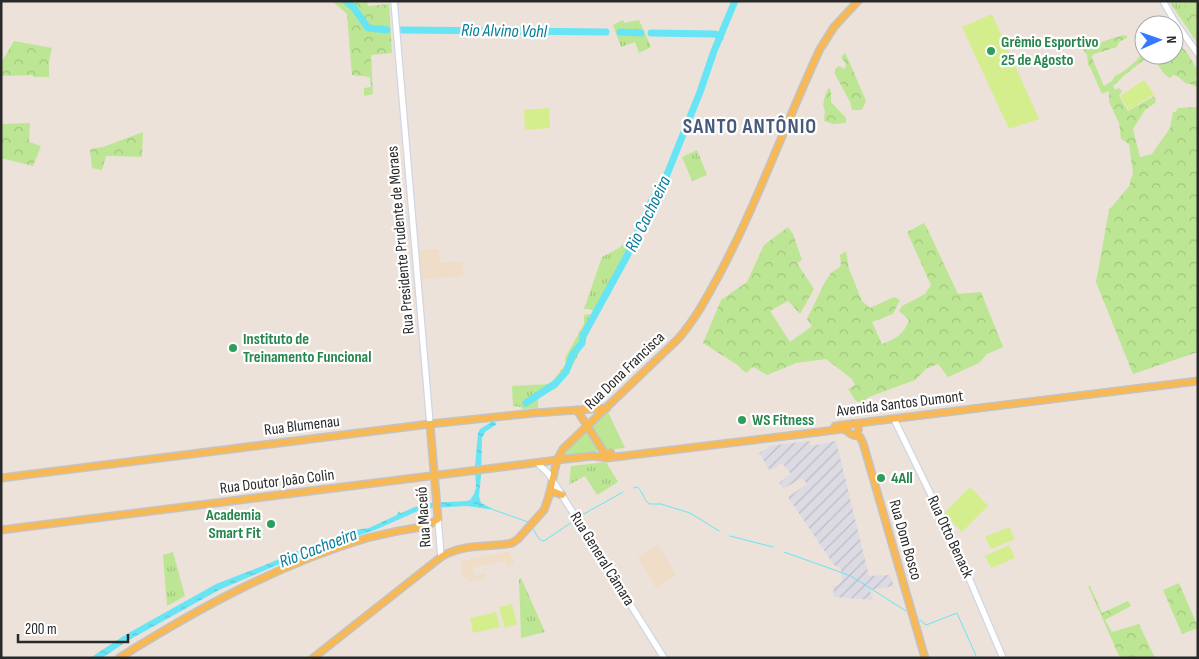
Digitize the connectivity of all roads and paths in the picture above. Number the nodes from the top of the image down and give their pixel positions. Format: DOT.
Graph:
graph roads {
  1 [pos="394,1"];
  2 [pos="858,1"];
  3 [pos="1163,1"];
  4 [pos="1198,54"];
  5 [pos="1198,381"];
  6 [pos="607,408"];
  7 [pos="577,410"];
  8 [pos="894,418"];
  9 [pos="430,424"];
  10 [pos="852,424"];
  11 [pos="587,426"];
  12 [pos="850,433"];
  13 [pos="604,452"];
  14 [pos="593,456"];
  15 [pos="557,460"];
  16 [pos="537,463"];
  17 [pos="435,476"];
  18 [pos="1,478"];
  19 [pos="552,480"];
  20 [pos="549,494"];
  21 [pos="562,495"];
  22 [pos="438,519"];
  23 [pos="1,530"];
  24 [pos="441,557"];
  25 [pos="120,658"];
  26 [pos="312,658"];
  27 [pos="664,658"];
  28 [pos="925,658"];
  29 [pos="1003,658"];
  1 -- 9 [label="main road, Rua Presidente Prudente de Moraes"];
  2 -- 6 [label="main road, Rua Dona Francisca"];
  3 -- 4 [label="main road"];
  5 -- 8 [label="main road, Avenida Santos Dumont"];
  6 -- 7 [label="main road, Rua Blumenau"];
  6 -- 11 [label="main road, Rua Dona Francisca"];
  7 -- 9 [label="main road, Rua Blumenau"];
  7 -- 11 [label="main road"];
  8 -- 10 [label="main road, Avenida Santos Dumont"];
  8 -- 29 [label="main road, Rua Otto Benack"];
  9 -- 17 [label="main road, Rua Presidente Prudente de Moraes"];
  9 -- 18 [label="main road, Rua Blumenau"];
  10 -- 12 [label="main road"];
  10 -- 12 [label="main road"];
  10 -- 13 [label="main road, Avenida Santos Dumont"];
  11 -- 13 [label="main road"];
  11 -- 15 [label="main road, Rua Dona Francisca"];
  12 -- 14 [label="main road, Avenida Santos Dumont"];
  12 -- 28 [label="main road, Rua Dom Bosco"];
  13 -- 14 [label="main road"];
  14 -- 15 [label="main road, Avenida Santos Dumont"];
  15 -- 16 [label="main road, Rua Doutor João Colin"];
  15 -- 19 [label="main road, Rua Dona Francisca"];
  16 -- 17 [label="main road, Rua Doutor João Colin"];
  16 -- 19 [label="main road, Rua General Câmara"];
  17 -- 22 [label="main road, Rua Maceió"];
  17 -- 23 [label="main road, Rua Doutor João Colin"];
  19 -- 20 [label="main road, Rua Dona Francisca"];
  19 -- 21 [label="main road, Rua General Câmara"];
  20 -- 21 [label="main road"];
  20 -- 24 [label="main road, Rua Dona Francisca"];
  21 -- 27 [label="main road, Rua General Câmara"];
  22 -- 24 [label="main road, Rua Maceió"];
  22 -- 25 [label="main road"];
  24 -- 26 [label="main road, Rua Dona Francisca"];
}
